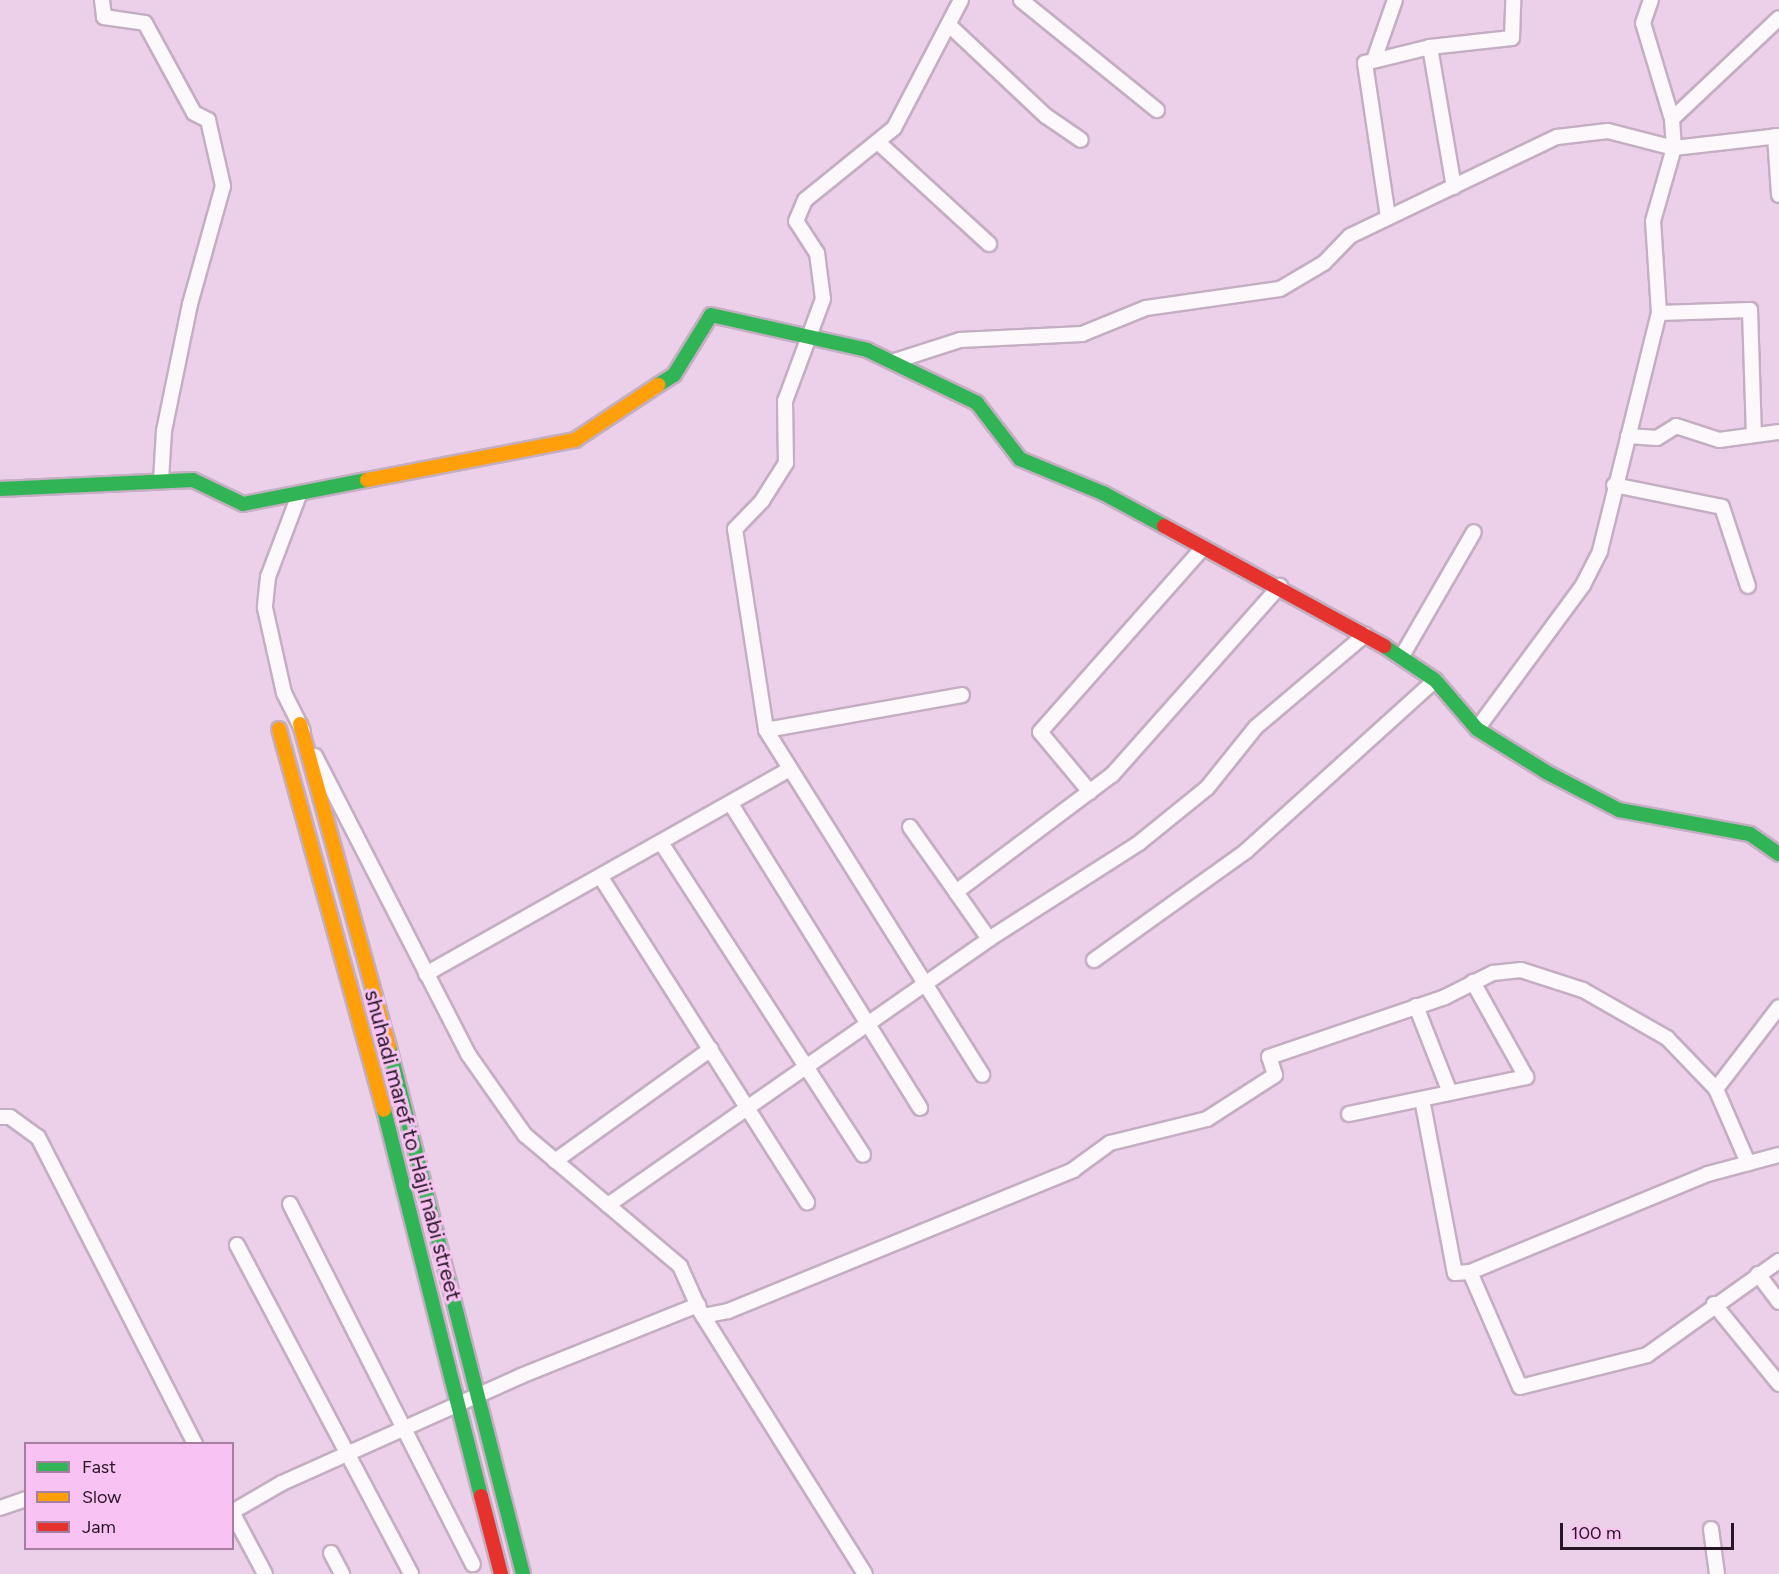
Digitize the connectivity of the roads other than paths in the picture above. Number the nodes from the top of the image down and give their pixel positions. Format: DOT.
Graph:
graph roads {
  1 [pos="102,0"];
  2 [pos="1021,0"];
  3 [pos="1395,0"];
  4 [pos="1513,0"];
  5 [pos="1651,0"];
  6 [pos="958,1"];
  7 [pos="1779,18"];
  8 [pos="949,25"];
  9 [pos="1430,47"];
  10 [pos="1375,57"];
  11 [pos="1157,110"];
  12 [pos="1672,118"];
  13 [pos="1777,136"];
  14 [pos="1082,140"];
  15 [pos="880,144"];
  16 [pos="1674,148"];
  17 [pos="1454,187"];
  18 [pos="1779,195"];
  19 [pos="1388,217"];
  20 [pos="989,244"];
  21 [pos="1659,313"];
  22 [pos="814,334"];
  23 [pos="895,361"];
  24 [pos="1778,434"];
  25 [pos="1754,435"];
  26 [pos="1628,436"];
  27 [pos="161,480"];
  28 [pos="1614,485"];
  29 [pos="3,486"];
  30 [pos="299,495"];
  31 [pos="1474,532"];
  32 [pos="1203,548"];
  33 [pos="1280,586"];
  34 [pos="1748,586"];
  35 [pos="1365,635"];
  36 [pos="1402,656"];
  37 [pos="1434,680"];
  38 [pos="962,694"];
  39 [pos="300,724"];
  40 [pos="279,729"];
  41 [pos="1477,729"];
  42 [pos="766,730"];
  43 [pos="787,771"];
  44 [pos="1090,792"];
  45 [pos="731,804"];
  46 [pos="910,827"];
  47 [pos="662,844"];
  48 [pos="1779,854"];
  49 [pos="602,879"];
  50 [pos="956,892"];
  51 [pos="989,939"];
  52 [pos="1094,960"];
  53 [pos="426,974"];
  54 [pos="1473,982"];
  55 [pos="927,983"];
  56 [pos="1416,1006"];
  57 [pos="1779,1007"];
  58 [pos="868,1024"];
  59 [pos="711,1049"];
  60 [pos="807,1066"];
  61 [pos="982,1076"];
  62 [pos="1716,1089"];
  63 [pos="1449,1090"];
  64 [pos="1422,1099"];
  65 [pos="747,1106"];
  66 [pos="920,1108"];
  67 [pos="1348,1114"];
  68 [pos="0,1117"];
  69 [pos="863,1155"];
  70 [pos="1779,1155"];
  71 [pos="555,1161"];
  72 [pos="1748,1163"];
  73 [pos="807,1202"];
  74 [pos="290,1204"];
  75 [pos="608,1205"];
  76 [pos="237,1245"];
  77 [pos="1779,1261"];
  78 [pos="1470,1272"];
  79 [pos="1758,1274"];
  80 [pos="1779,1302"];
  81 [pos="1714,1304"];
  82 [pos="701,1311"];
  83 [pos="1779,1384"];
  84 [pos="479,1396"];
  85 [pos="459,1405"];
  86 [pos="404,1428"];
  87 [pos="192,1442"];
  88 [pos="348,1454"];
  89 [pos="24,1500"];
  90 [pos="0,1508"];
  91 [pos="234,1511"];
  92 [pos="234,1516"];
  93 [pos="1711,1529"];
  94 [pos="331,1553"];
  95 [pos="473,1564"];
  96 [pos="265,1574"];
  97 [pos="342,1574"];
  98 [pos="411,1574"];
  99 [pos="501,1574"];
  100 [pos="523,1574"];
  101 [pos="865,1574"];
  102 [pos="1717,1574"];
  1 -- 27 [label="street"];
  2 -- 11 [label="street"];
  3 -- 10 [label="street"];
  4 -- 9 [label="street"];
  5 -- 12 [label="street"];
  6 -- 8 [label="street"];
  7 -- 12 [label="street"];
  8 -- 14 [label="street"];
  8 -- 15 [label="street"];
  9 -- 10 [label="street"];
  9 -- 17 [label="street"];
  10 -- 19 [label="street"];
  12 -- 16 [label="street"];
  13 -- 16 [label="street"];
  13 -- 18 [label="street"];
  15 -- 20 [label="street"];
  15 -- 22 [label="street"];
  16 -- 17 [label="street"];
  16 -- 21 [label="street"];
  17 -- 19 [label="street"];
  19 -- 23 [label="street"];
  21 -- 25 [label="street"];
  21 -- 26 [label="street"];
  22 -- 23 [label="street"];
  22 -- 30 [label="street"];
  22 -- 42 [label="street"];
  23 -- 32 [label="street"];
  24 -- 25 [label="street"];
  25 -- 26 [label="street"];
  26 -- 28 [label="street"];
  27 -- 29 [label="street"];
  27 -- 30 [label="street"];
  28 -- 34 [label="street"];
  28 -- 41 [label="street"];
  30 -- 39 [label="street"];
  31 -- 36 [label="street"];
  32 -- 33 [label="street"];
  32 -- 44 [label="street"];
  33 -- 35 [label="street"];
  33 -- 44 [label="street"];
  35 -- 36 [label="street"];
  35 -- 51 [label="street"];
  36 -- 37 [label="street"];
  37 -- 41 [label="street"];
  37 -- 52 [label="street"];
  38 -- 42 [label="street"];
  39 -- 53 [label="street"];
  39 -- 84 [label="street"];
  40 -- 85 [label="street, shuhadi maref to Haji nabi street"];
  41 -- 48 [label="street"];
  42 -- 43 [label="street"];
  43 -- 45 [label="street"];
  43 -- 55 [label="street"];
  44 -- 50 [label="street"];
  45 -- 47 [label="street"];
  45 -- 58 [label="street"];
  46 -- 50 [label="street"];
  47 -- 49 [label="street"];
  47 -- 60 [label="street"];
  49 -- 53 [label="street"];
  49 -- 59 [label="street"];
  50 -- 51 [label="street"];
  51 -- 55 [label="street"];
  53 -- 71 [label="street"];
  54 -- 56 [label="street"];
  54 -- 62 [label="street"];
  54 -- 63 [label="street"];
  55 -- 58 [label="street"];
  55 -- 61 [label="street"];
  56 -- 63 [label="street"];
  56 -- 82 [label="street"];
  57 -- 62 [label="street"];
  58 -- 60 [label="street"];
  58 -- 66 [label="street"];
  59 -- 65 [label="street"];
  59 -- 71 [label="street"];
  60 -- 65 [label="street"];
  60 -- 69 [label="street"];
  62 -- 72 [label="street"];
  63 -- 64 [label="street"];
  64 -- 67 [label="street"];
  64 -- 78 [label="street"];
  65 -- 73 [label="street"];
  65 -- 75 [label="street"];
  68 -- 87 [label="street"];
  70 -- 72 [label="street"];
  71 -- 75 [label="street"];
  72 -- 78 [label="street"];
  74 -- 86 [label="street"];
  75 -- 82 [label="street"];
  76 -- 88 [label="street"];
  77 -- 79 [label="street"];
  78 -- 81 [label="street"];
  79 -- 80 [label="street"];
  79 -- 81 [label="street"];
  81 -- 83 [label="street"];
  82 -- 84 [label="street"];
  82 -- 101 [label="street"];
  84 -- 85 [label="street"];
  84 -- 100 [label="street"];
  85 -- 86 [label="street"];
  85 -- 99 [label="street, shuhadi maref to Haji nabi street"];
  86 -- 88 [label="street"];
  86 -- 95 [label="street"];
  88 -- 91 [label="street"];
  88 -- 98 [label="street"];
  89 -- 90 [label="street"];
  92 -- 96 [label="street"];
  93 -- 102 [label="street"];
  94 -- 97 [label="street"];
}
